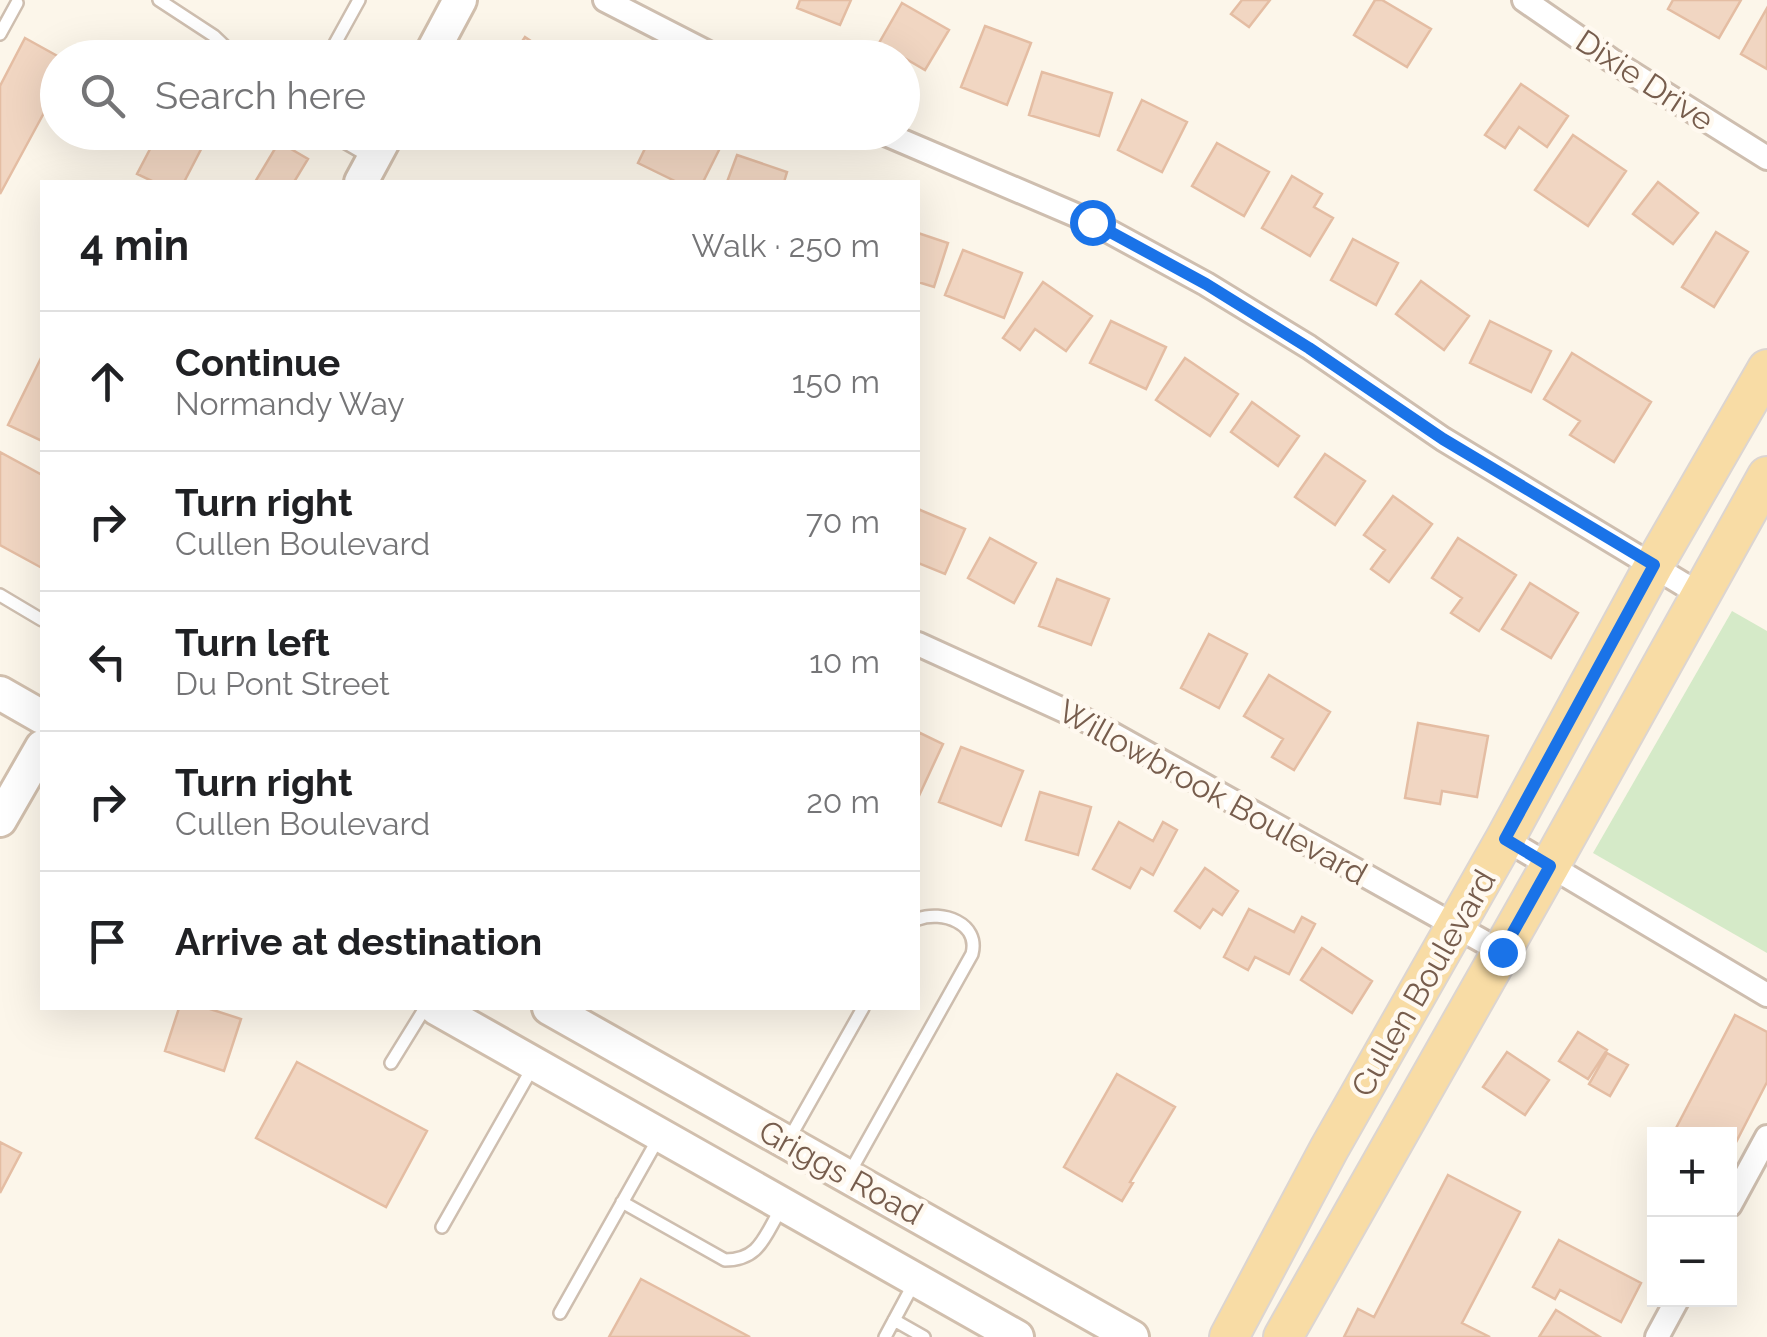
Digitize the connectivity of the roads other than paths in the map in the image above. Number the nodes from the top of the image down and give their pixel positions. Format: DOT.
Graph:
graph roads {
  1 [pos="159,0"];
  2 [pos="360,0"];
  3 [pos="460,0"];
  4 [pos="606,0"];
  5 [pos="1524,0"];
  6 [pos="17,3"];
  7 [pos="0,34"];
  8 [pos="218,40"];
  9 [pos="338,40"];
  10 [pos="438,40"];
  11 [pos="683,40"];
  12 [pos="920,149"];
  13 [pos="1767,158"];
  14 [pos="1767,369"];
  15 [pos="1767,476"];
  16 [pos="1654,565"];
  17 [pos="0,595"];
  18 [pos="1701,595"];
  19 [pos="40,619"];
  20 [pos="920,645"];
  21 [pos="0,692"];
  22 [pos="40,717"];
  23 [pos="28,767"];
  24 [pos="0,820"];
  25 [pos="1505,839"];
  26 [pos="1550,866"];
  27 [pos="920,919"];
  28 [pos="1456,925"];
  29 [pos="1502,952"];
  30 [pos="1767,996"];
  31 [pos="424,1010"];
  32 [pos="440,1010"];
  33 [pos="553,1010"];
  34 [pos="861,1010"];
  35 [pos="392,1062"];
  36 [pos="535,1064"];
  37 [pos="660,1135"];
  38 [pos="1767,1137"];
  39 [pos="800,1149"];
  40 [pos="848,1176"];
  41 [pos="1737,1192"];
  42 [pos="622,1202"];
  43 [pos="784,1205"];
  44 [pos="442,1227"];
  45 [pos="916,1280"];
  46 [pos="1674,1307"];
  47 [pos="560,1313"];
  48 [pos="894,1320"];
  49 [pos="885,1337"];
  50 [pos="924,1337"];
  51 [pos="1017,1337"];
  52 [pos="1132,1337"];
  53 [pos="1229,1337"];
  54 [pos="1283,1337"];
  55 [pos="1657,1337"];
  1 -- 8 [label="lane"];
  2 -- 9 [label="lane"];
  3 -- 10 [label="main road"];
  4 -- 11 [label="street"];
  5 -- 13 [label="street, Dixie Drive"];
  6 -- 7 [label="lane"];
  12 -- 16 [label="street"];
  14 -- 16 [label="main road, Cullen Boulevard"];
  15 -- 18 [label="main road, Cullen Boulevard"];
  16 -- 18 [label="street"];
  16 -- 25 [label="main road, Cullen Boulevard"];
  17 -- 19 [label="lane"];
  18 -- 26 [label="main road, Cullen Boulevard"];
  20 -- 28 [label="street, Willowbrook Boulevard"];
  21 -- 22 [label="main road"];
  23 -- 24 [label="main road"];
  25 -- 26 [label="street"];
  25 -- 28 [label="main road, Cullen Boulevard"];
  26 -- 29 [label="main road, Cullen Boulevard"];
  26 -- 30 [label="street"];
  27 -- 40 [label="lane"];
  28 -- 29 [label="street, Willowbrook Boulevard"];
  28 -- 53 [label="main road, Cullen Boulevard"];
  29 -- 54 [label="main road, Cullen Boulevard"];
  31 -- 35 [label="lane"];
  32 -- 36 [label="main road, Griggs Road"];
  33 -- 39 [label="main road, Griggs Road"];
  34 -- 39 [label="lane"];
  36 -- 37 [label="main road, Griggs Road"];
  36 -- 44 [label="lane"];
  37 -- 42 [label="lane"];
  37 -- 43 [label="main road, Griggs Road"];
  38 -- 41 [label="street"];
  39 -- 40 [label="main road, Griggs Road"];
  39 -- 43 [label="main road"];
  40 -- 52 [label="main road, Griggs Road"];
  42 -- 43 [label="lane"];
  42 -- 47 [label="lane"];
  43 -- 45 [label="main road, Griggs Road"];
  45 -- 48 [label="lane"];
  45 -- 51 [label="main road, Griggs Road"];
  46 -- 55 [label="street"];
  48 -- 49 [label="lane"];
  48 -- 50 [label="lane"];
}
